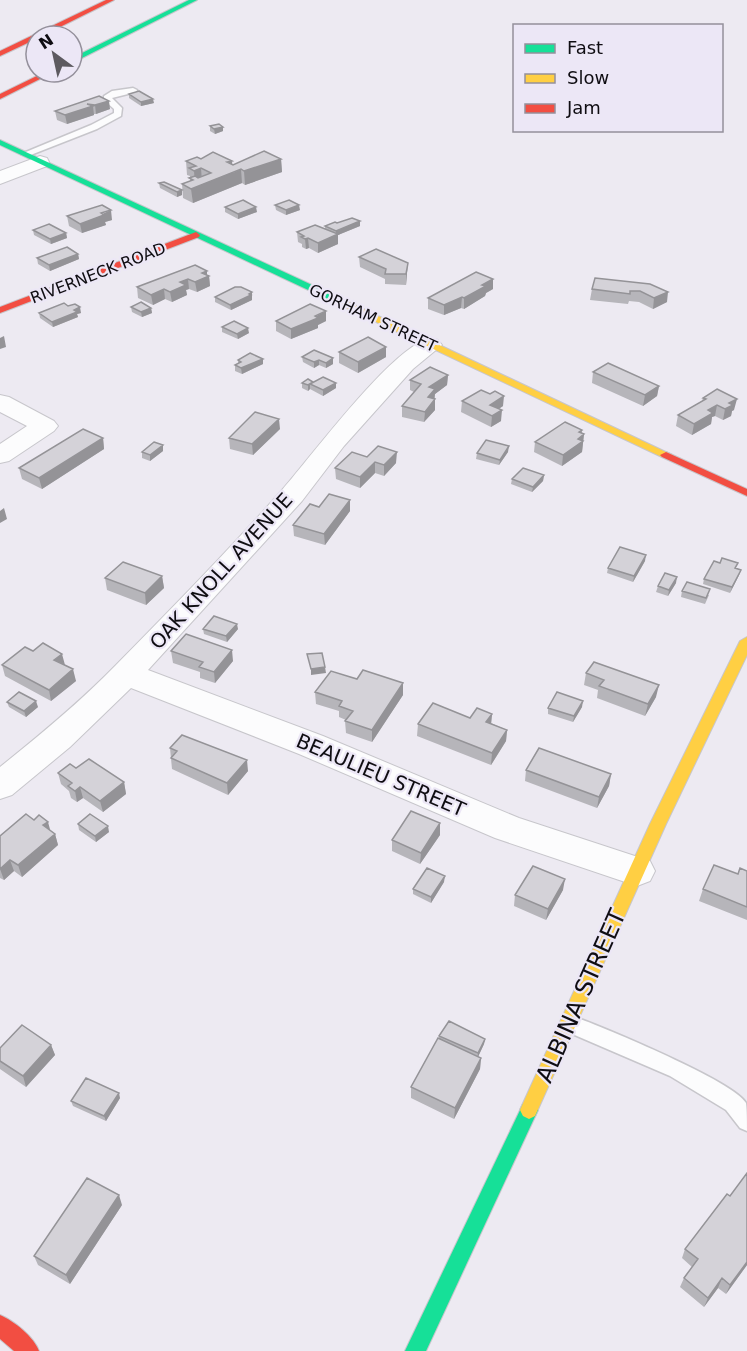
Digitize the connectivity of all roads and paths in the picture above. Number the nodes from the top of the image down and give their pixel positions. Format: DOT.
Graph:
graph roads {
  1 [pos="111,0"];
  2 [pos="194,0"];
  3 [pos="61,24"];
  4 [pos="24,42"];
  5 [pos="0,54"];
  6 [pos="84,55"];
  7 [pos="26,84"];
  8 [pos="133,90"];
  9 [pos="0,97"];
  10 [pos="0,142"];
  11 [pos="33,158"];
  12 [pos="0,178"];
  13 [pos="196,235"];
  14 [pos="0,310"];
  15 [pos="430,345"];
  16 [pos="0,402"];
  17 [pos="0,455"];
  18 [pos="747,493"];
  19 [pos="747,642"];
  20 [pos="126,674"];
  21 [pos="0,786"];
  22 [pos="637,871"];
  23 [pos="569,1024"];
  24 [pos="747,1120"];
  25 [pos="0,1325"];
  26 [pos="29,1351"];
  27 [pos="415,1351"];
  1 -- 3 [label="main road"];
  2 -- 6 [label="main road"];
  4 -- 5 [label="main road"];
  7 -- 9 [label="main road"];
  8 -- 11 [label="lane"];
  10 -- 11 [label="main road, GORHAM STREET"];
  11 -- 12 [label="street"];
  11 -- 13 [label="main road, GORHAM STREET"];
  13 -- 14 [label="main road, RIVERNECK ROAD"];
  13 -- 15 [label="main road, GORHAM STREET"];
  15 -- 18 [label="main road, GORHAM STREET"];
  15 -- 20 [label="street, OAK KNOLL AVENUE"];
  16 -- 17 [label="street"];
  19 -- 22 [label="main road, ALBINA STREET"];
  20 -- 21 [label="street, OAK KNOLL AVENUE"];
  20 -- 22 [label="street, BEAULIEU STREET"];
  22 -- 23 [label="main road, ALBINA STREET"];
  23 -- 24 [label="lane"];
  23 -- 27 [label="main road, ALBINA STREET"];
  25 -- 26 [label="main road"];
}
